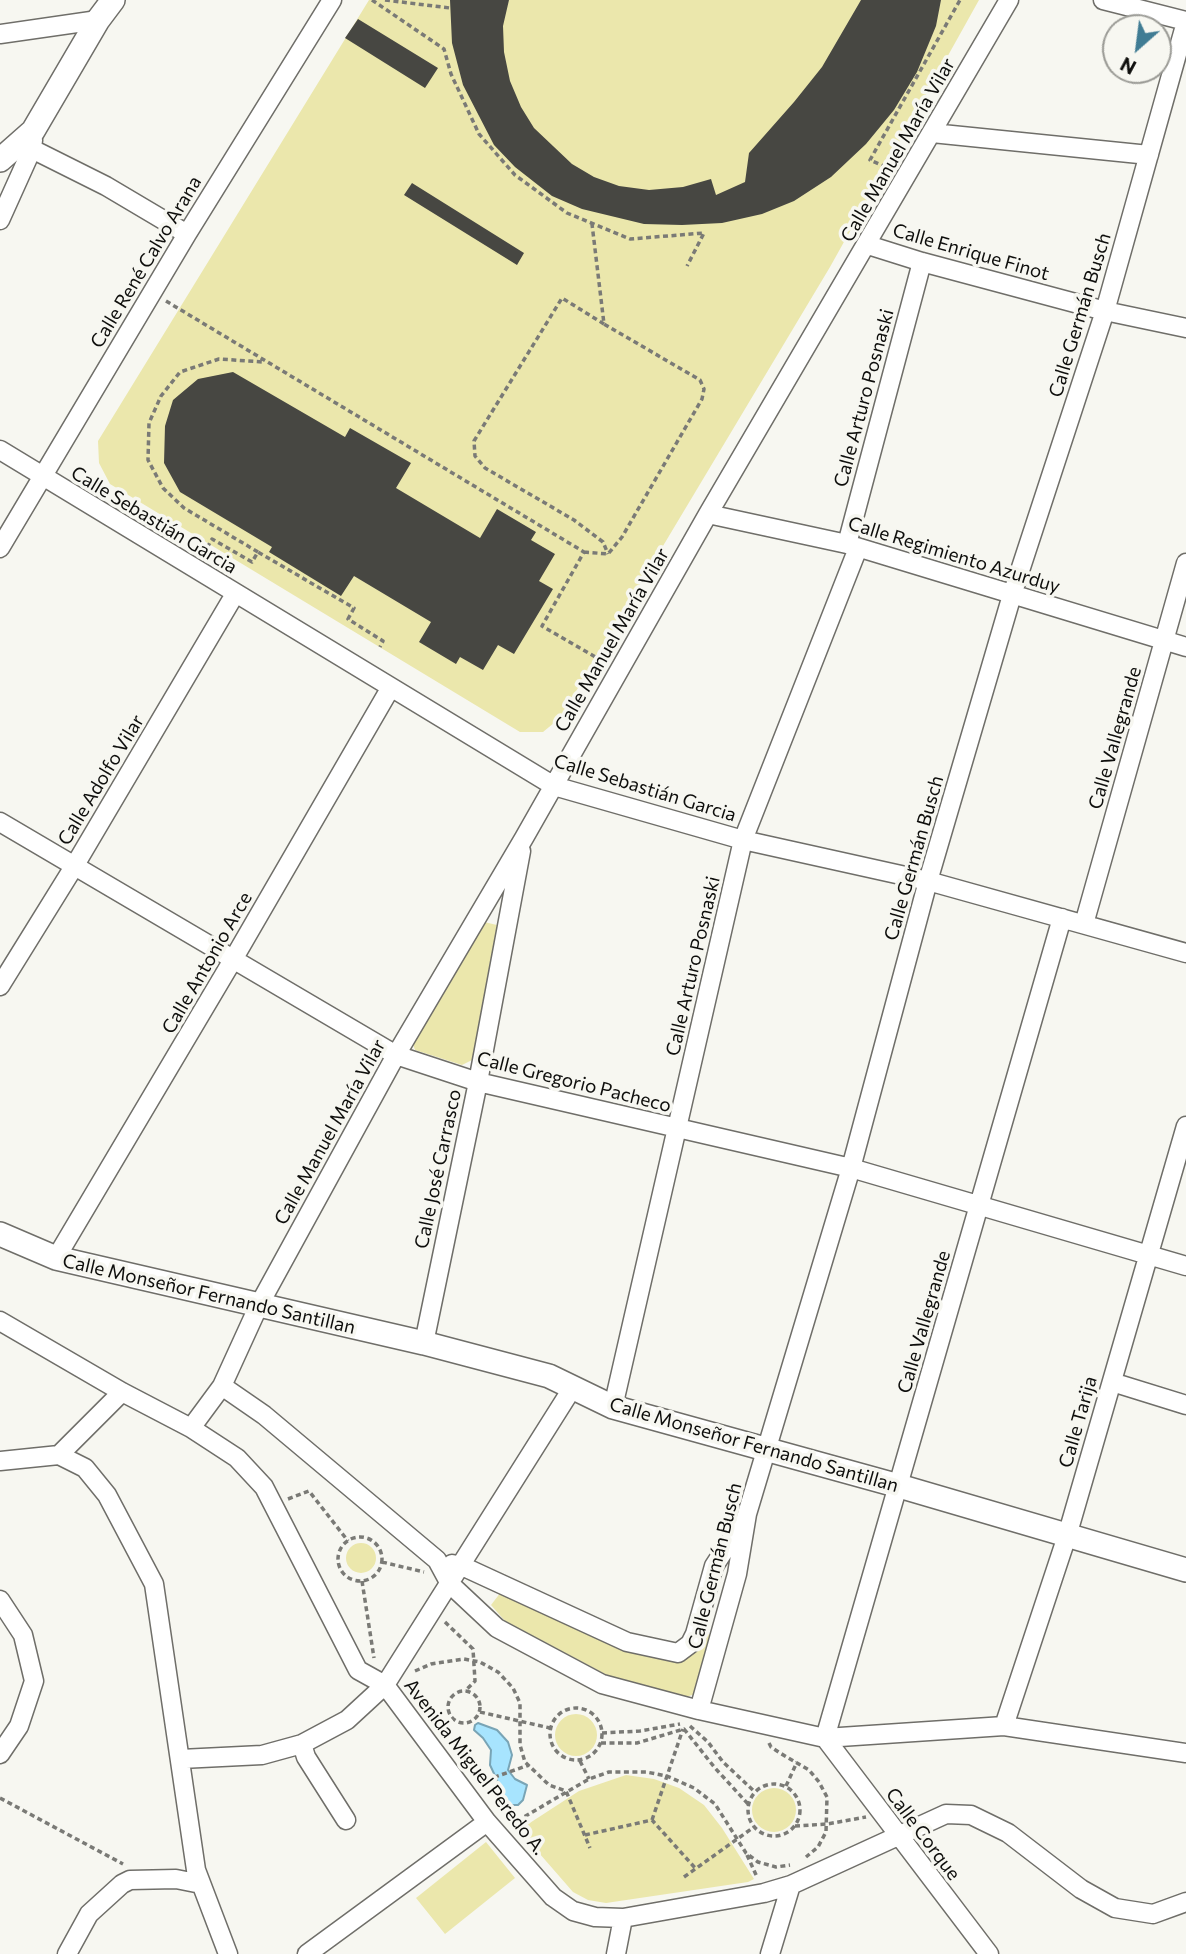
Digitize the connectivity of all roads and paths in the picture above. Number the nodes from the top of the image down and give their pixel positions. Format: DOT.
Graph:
graph roads {
  1 [pos="113,0"];
  2 [pos="332,0"];
  3 [pos="373,0"];
  4 [pos="386,0"];
  5 [pos="960,0"];
  6 [pos="1009,0"];
  7 [pos="1103,0"];
  8 [pos="450,8"];
  9 [pos="98,20"];
  10 [pos="1186,21"];
  11 [pos="0,34"];
  12 [pos="932,133"];
  13 [pos="33,140"];
  14 [pos="1149,155"];
  15 [pos="0,160"];
  16 [pos="886,167"];
  17 [pos="0,220"];
  18 [pos="592,223"];
  19 [pos="187,234"];
  20 [pos="867,245"];
  21 [pos="922,262"];
  22 [pos="687,266"];
  23 [pos="152,293"];
  24 [pos="1105,311"];
  25 [pos="604,324"];
  26 [pos="1186,328"];
  27 [pos="265,362"];
  28 [pos="0,450"];
  29 [pos="42,475"];
  30 [pos="708,514"];
  31 [pos="852,546"];
  32 [pos="0,548"];
  33 [pos="258,552"];
  34 [pos="584,552"];
  35 [pos="608,554"];
  36 [pos="1186,563"];
  37 [pos="194,569"];
  38 [pos="235,594"];
  39 [pos="1013,595"];
  40 [pos="1164,640"];
  41 [pos="380,647"];
  42 [pos="1186,647"];
  43 [pos="619,670"];
  44 [pos="391,687"];
  45 [pos="554,786"];
  46 [pos="0,822"];
  47 [pos="524,838"];
  48 [pos="743,840"];
  49 [pos="75,865"];
  50 [pos="928,881"];
  51 [pos="1062,918"];
  52 [pos="1084,924"];
  53 [pos="1186,953"];
  54 [pos="234,958"];
  55 [pos="0,986"];
  56 [pos="396,1055"];
  57 [pos="478,1082"];
  58 [pos="1186,1128"];
  59 [pos="678,1129"];
  60 [pos="851,1168"];
  61 [pos="980,1206"];
  62 [pos="0,1234"];
  63 [pos="1148,1255"];
  64 [pos="56,1258"];
  65 [pos="1186,1266"];
  66 [pos="259,1305"];
  67 [pos="0,1321"];
  68 [pos="424,1343"];
  69 [pos="1112,1382"];
  70 [pos="222,1386"];
  71 [pos="573,1387"];
  72 [pos="122,1392"];
  73 [pos="1186,1405"];
  74 [pos="613,1407"];
  75 [pos="191,1428"];
  76 [pos="768,1449"];
  77 [pos="59,1455"];
  78 [pos="0,1461"];
  79 [pos="899,1486"];
  80 [pos="273,1504"];
  81 [pos="747,1514"];
  82 [pos="1067,1536"];
  83 [pos="348,1541"];
  84 [pos="437,1560"];
  85 [pos="382,1562"];
  86 [pos="461,1566"];
  87 [pos="1186,1570"];
  88 [pos="362,1581"];
  89 [pos="448,1581"];
  90 [pos="0,1600"];
  91 [pos="434,1610"];
  92 [pos="474,1660"];
  93 [pos="381,1683"];
  94 [pos="465,1691"];
  95 [pos="479,1712"];
  96 [pos="692,1716"];
  97 [pos="521,1721"];
  98 [pos="771,1726"];
  99 [pos="1004,1726"];
  100 [pos="550,1728"];
  101 [pos="684,1729"];
  102 [pos="602,1733"];
  103 [pos="825,1738"];
  104 [pos="601,1743"];
  105 [pos="302,1744"];
  106 [pos="0,1754"];
  107 [pos="1186,1754"];
  108 [pos="181,1759"];
  109 [pos="580,1760"];
  110 [pos="797,1762"];
  111 [pos="528,1765"];
  112 [pos="667,1776"];
  113 [pos="489,1779"];
  114 [pos="589,1779"];
  115 [pos="786,1786"];
  116 [pos="566,1791"];
  117 [pos="755,1792"];
  118 [pos="0,1798"];
  119 [pos="748,1804"];
  120 [pos="882,1814"];
  121 [pos="346,1820"];
  122 [pos="652,1820"];
  123 [pos="827,1824"];
  124 [pos="795,1826"];
  125 [pos="754,1827"];
  126 [pos="492,1828"];
  127 [pos="898,1835"];
  128 [pos="584,1836"];
  129 [pos="737,1839"];
  130 [pos="590,1848"];
  131 [pos="746,1853"];
  132 [pos="800,1861"];
  133 [pos="793,1864"];
  134 [pos="696,1869"];
  135 [pos="684,1877"];
  136 [pos="153,1880"];
  137 [pos="201,1884"];
  138 [pos="791,1885"];
  139 [pos="764,1893"];
  140 [pos="1186,1902"];
  141 [pos="623,1918"];
  142 [pos="67,1954"];
  143 [pos="228,1954"];
  144 [pos="307,1954"];
  145 [pos="616,1954"];
  146 [pos="770,1954"];
  147 [pos="989,1954"];
  1 -- 9 [label="main road"];
  2 -- 19 [label="street, Calle René Calvo Arana"];
  3 -- 18 [label="path"];
  4 -- 8 [label="path"];
  5 -- 16 [label="path"];
  6 -- 12 [label="street, Calle Manuel María Vilar"];
  7 -- 10 [label="street"];
  9 -- 11 [label="street"];
  9 -- 13 [label="main road"];
  10 -- 14 [label="street, Calle Germán Busch"];
  12 -- 14 [label="street"];
  12 -- 20 [label="street, Calle Manuel María Vilar"];
  13 -- 15 [label="main road"];
  13 -- 17 [label="street"];
  13 -- 19 [label="street"];
  14 -- 24 [label="street, Calle Germán Busch"];
  18 -- 22 [label="path"];
  18 -- 25 [label="path"];
  19 -- 23 [label="street, Calle René Calvo Arana"];
  20 -- 21 [label="street, Calle Enrique Finot"];
  20 -- 30 [label="street, Calle Manuel María Vilar"];
  21 -- 24 [label="street, Calle Enrique Finot"];
  21 -- 31 [label="street, Calle Arturo Posnaski"];
  23 -- 27 [label="path"];
  23 -- 29 [label="street, Calle René Calvo Arana"];
  24 -- 26 [label="street, Calle Enrique Finot"];
  24 -- 39 [label="street, Calle Germán Busch"];
  25 -- 35 [label="path"];
  25 -- 35 [label="path"];
  27 -- 33 [label="path"];
  27 -- 34 [label="path"];
  28 -- 29 [label="street, Calle Sebastián Garcia"];
  29 -- 32 [label="street, Calle René Calvo Arana"];
  29 -- 37 [label="street, Calle Sebastián Garcia"];
  30 -- 31 [label="street, Calle Regimiento Azurduy"];
  30 -- 43 [label="street, Calle Manuel María Vilar"];
  31 -- 39 [label="street, Calle Regimiento Azurduy"];
  31 -- 48 [label="street, Calle Arturo Posnaski"];
  33 -- 37 [label="path"];
  33 -- 41 [label="path"];
  34 -- 35 [label="path"];
  34 -- 43 [label="path"];
  36 -- 40 [label="street, Calle Vallegrande"];
  37 -- 38 [label="street, Calle Sebastián Garcia"];
  38 -- 44 [label="street, Calle Sebastián Garcia"];
  38 -- 49 [label="street, Calle Adolfo Vilar"];
  39 -- 40 [label="street, Calle Regimiento Azurduy"];
  39 -- 50 [label="street, Calle Germán Busch"];
  40 -- 42 [label="street, Calle Regimiento Azurduy"];
  40 -- 52 [label="street, Calle Vallegrande"];
  43 -- 45 [label="street, Calle Manuel María Vilar"];
  44 -- 45 [label="street, Calle Sebastián Garcia"];
  44 -- 54 [label="street, Calle Antonio Arce"];
  45 -- 47 [label="street, Calle Manuel María Vilar"];
  45 -- 48 [label="street, Calle Sebastián Garcia"];
  46 -- 49 [label="street, Calle Gregorio Pacheco"];
  47 -- 56 [label="street, Calle Manuel María Vilar"];
  47 -- 57 [label="street, Calle José Carrasco"];
  48 -- 50 [label="street, Calle Sebastián Garcia"];
  48 -- 59 [label="street, Calle Arturo Posnaski"];
  49 -- 54 [label="street, Calle Gregorio Pacheco"];
  49 -- 55 [label="street, Calle Adolfo Vilar"];
  50 -- 51 [label="street, Calle Sebastián Garcia"];
  50 -- 60 [label="street, Calle Germán Busch"];
  51 -- 52 [label="street, Calle Sebastián Garcia"];
  51 -- 61 [label="street, Calle Vallegrande"];
  52 -- 53 [label="street, Calle Sebastián Garcia"];
  54 -- 56 [label="street, Calle Gregorio Pacheco"];
  54 -- 64 [label="street, Calle Antonio Arce"];
  56 -- 57 [label="street, Calle Gregorio Pacheco"];
  56 -- 66 [label="street, Calle Manuel María Vilar"];
  57 -- 59 [label="street, Calle Gregorio Pacheco"];
  57 -- 68 [label="street, Calle José Carrasco"];
  58 -- 63 [label="street, Calle Tarija"];
  59 -- 60 [label="street, Calle Gregorio Pacheco"];
  59 -- 74 [label="street, Calle Arturo Posnaski"];
  60 -- 61 [label="street, Calle Gregorio Pacheco"];
  60 -- 76 [label="street, Calle Germán Busch"];
  61 -- 63 [label="street, Calle Gregorio Pacheco"];
  61 -- 79 [label="street, Calle Vallegrande"];
  62 -- 64 [label="main road, Calle Monseñor Fernando Santillan"];
  63 -- 65 [label="street, Calle Gregorio Pacheco"];
  63 -- 69 [label="street, Calle Tarija"];
  64 -- 66 [label="main road, Calle Monseñor Fernando Santillan"];
  66 -- 68 [label="main road, Calle Monseñor Fernando Santillan"];
  66 -- 70 [label="street, Calle Manuel María Vilar"];
  67 -- 72 [label="street, Avenida Miguel Peredo A."];
  68 -- 71 [label="main road, Calle Monseñor Fernando Santillan"];
  69 -- 73 [label="street"];
  69 -- 82 [label="street, Calle Tarija"];
  70 -- 75 [label="street, Calle Manuel María Vilar"];
  70 -- 84 [label="street"];
  71 -- 74 [label="main road, Calle Monseñor Fernando Santillan"];
  71 -- 86 [label="street"];
  72 -- 75 [label="street, Avenida Miguel Peredo A."];
  72 -- 77 [label="street"];
  74 -- 76 [label="main road, Calle Monseñor Fernando Santillan"];
  75 -- 80 [label="street, Avenida Miguel Peredo A."];
  76 -- 79 [label="main road, Calle Monseñor Fernando Santillan"];
  76 -- 81 [label="street, Calle Germán Busch"];
  77 -- 78 [label="street"];
  77 -- 108 [label="street"];
  79 -- 82 [label="main road, Calle Monseñor Fernando Santillan"];
  79 -- 103 [label="street, Calle Vallegrande"];
  80 -- 83 [label="path"];
  80 -- 93 [label="street, Avenida Miguel Peredo A."];
  81 -- 86 [label="street"];
  81 -- 96 [label="street, Calle Germán Busch"];
  82 -- 87 [label="main road, Calle Monseñor Fernando Santillan"];
  82 -- 99 [label="street, Calle Tarija"];
  83 -- 85 [label="path"];
  83 -- 88 [label="path"];
  84 -- 86 [label="street"];
  84 -- 89 [label="street"];
  85 -- 88 [label="path"];
  85 -- 89 [label="path"];
  86 -- 89 [label="street"];
  88 -- 93 [label="path"];
  89 -- 91 [label="street"];
  89 -- 96 [label="street"];
  90 -- 106 [label="street"];
  91 -- 92 [label="path"];
  91 -- 93 [label="street"];
  92 -- 93 [label="path"];
  92 -- 94 [label="path"];
  92 -- 97 [label="path"];
  93 -- 105 [label="street"];
  93 -- 126 [label="street, Avenida Miguel Peredo A."];
  94 -- 95 [label="path"];
  94 -- 95 [label="path"];
  95 -- 97 [label="path"];
  96 -- 98 [label="street"];
  96 -- 101 [label="path"];
  96 -- 102 [label="path"];
  96 -- 117 [label="path"];
  97 -- 100 [label="path"];
  97 -- 111 [label="path"];
  98 -- 103 [label="street"];
  98 -- 110 [label="path"];
  99 -- 103 [label="street"];
  99 -- 107 [label="street"];
  100 -- 102 [label="path"];
  100 -- 109 [label="path"];
  101 -- 104 [label="path"];
  101 -- 112 [label="path"];
  101 -- 119 [label="path"];
  102 -- 104 [label="path"];
  103 -- 120 [label="street, Calle Corque"];
  104 -- 109 [label="path"];
  105 -- 108 [label="street"];
  105 -- 121 [label="street"];
  108 -- 137 [label="street"];
  109 -- 114 [label="path"];
  110 -- 115 [label="path"];
  110 -- 123 [label="path"];
  111 -- 113 [label="path"];
  111 -- 116 [label="path"];
  112 -- 114 [label="path"];
  112 -- 122 [label="path"];
  112 -- 129 [label="path"];
  114 -- 116 [label="path"];
  115 -- 117 [label="path"];
  115 -- 124 [label="path"];
  116 -- 126 [label="path"];
  116 -- 128 [label="path"];
  117 -- 119 [label="path"];
  118 -- 136 [label="path"];
  119 -- 125 [label="path"];
  120 -- 123 [label="path"];
  120 -- 127 [label="street, Calle Corque"];
  122 -- 128 [label="path"];
  122 -- 134 [label="path"];
  123 -- 124 [label="path"];
  123 -- 132 [label="path"];
  124 -- 125 [label="path"];
  125 -- 129 [label="path"];
  126 -- 141 [label="street, Avenida Miguel Peredo A."];
  126 -- 144 [label="street"];
  127 -- 138 [label="street, Avenida Miguel Peredo A."];
  127 -- 140 [label="street, Avenida Miguel Peredo A."];
  127 -- 147 [label="street, Calle Corque"];
  128 -- 130 [label="path"];
  129 -- 131 [label="path"];
  129 -- 134 [label="path"];
  131 -- 133 [label="path"];
  131 -- 139 [label="path"];
  134 -- 135 [label="path"];
  136 -- 137 [label="street"];
  136 -- 142 [label="street"];
  137 -- 143 [label="street"];
  138 -- 139 [label="street, Avenida Miguel Peredo A."];
  138 -- 146 [label="street"];
  139 -- 141 [label="street, Avenida Miguel Peredo A."];
  141 -- 145 [label="street"];
}
